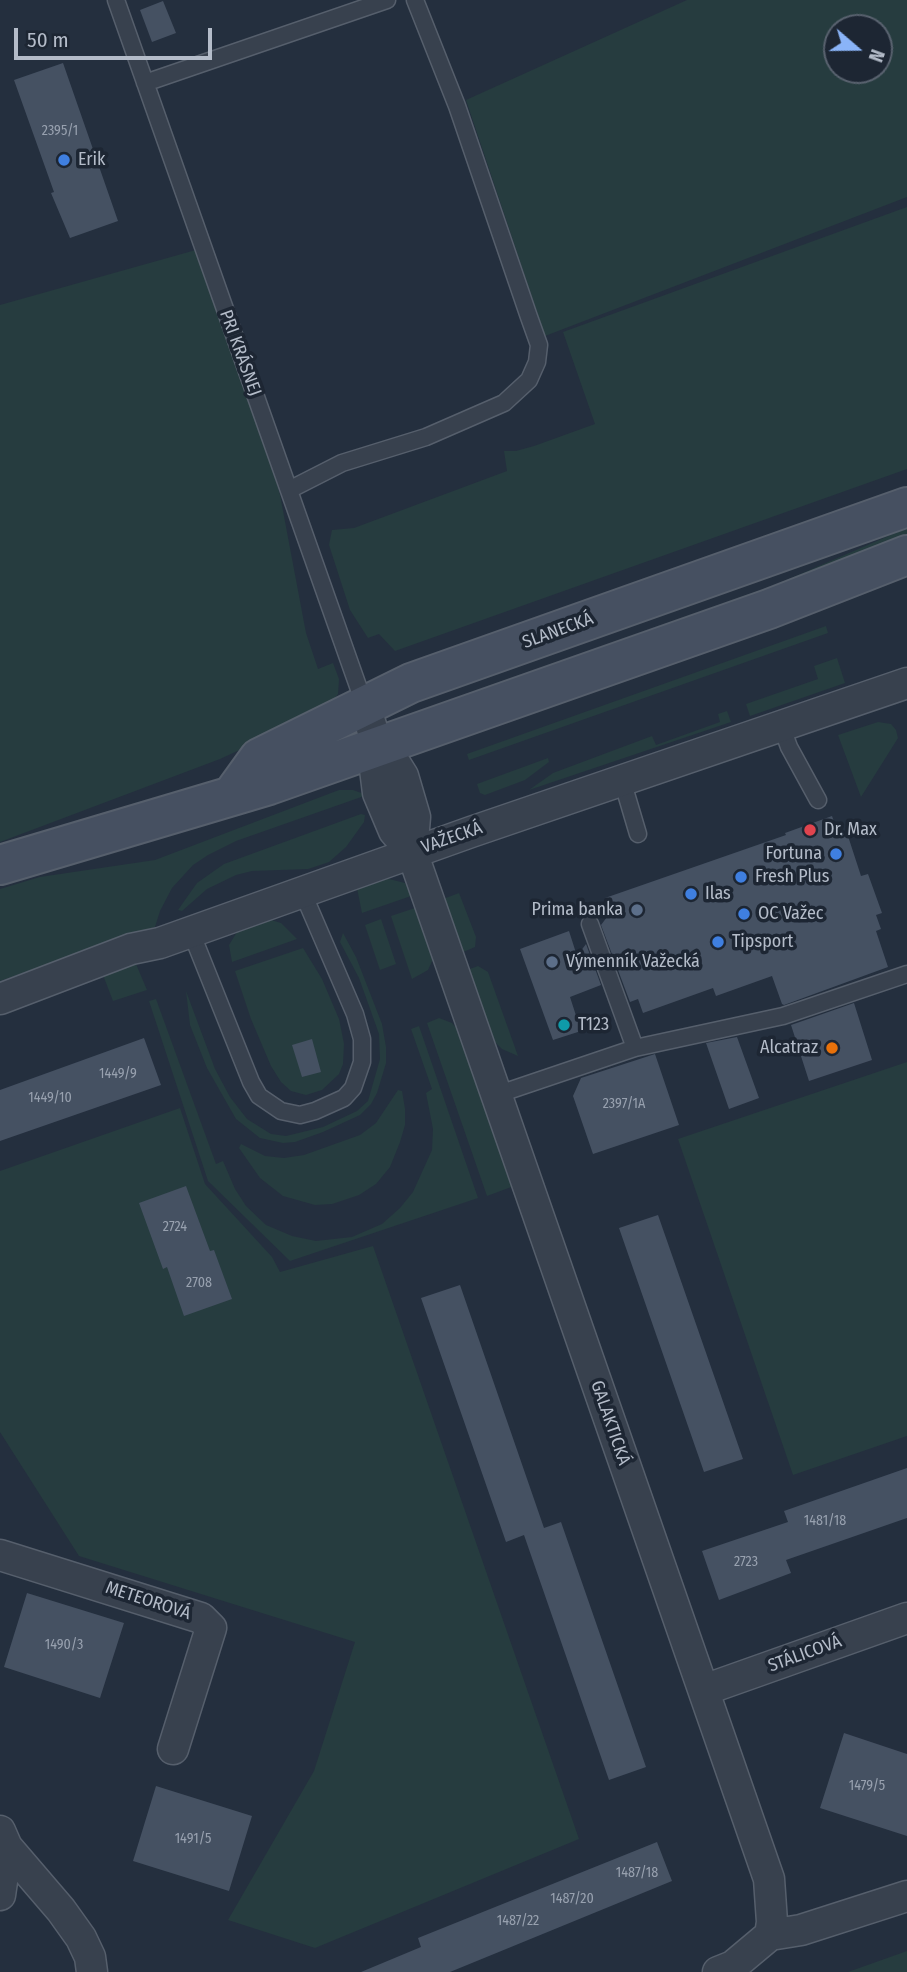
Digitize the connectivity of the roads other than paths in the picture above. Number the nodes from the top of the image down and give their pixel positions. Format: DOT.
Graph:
graph roads {
  1 [pos="116,0"];
  2 [pos="387,0"];
  3 [pos="415,0"];
  4 [pos="145,83"];
  5 [pos="289,490"];
  6 [pos="907,507"];
  7 [pos="907,555"];
  8 [pos="907,682"];
  9 [pos="365,706"];
  10 [pos="781,725"];
  11 [pos="377,748"];
  12 [pos="622,780"];
  13 [pos="233,794"];
  14 [pos="818,800"];
  15 [pos="638,834"];
  16 [pos="412,852"];
  17 [pos="0,864"];
  18 [pos="302,891"];
  19 [pos="590,924"];
  20 [pos="191,932"];
  21 [pos="907,974"];
  22 [pos="0,999"];
  23 [pos="635,1048"];
  24 [pos="496,1095"];
  25 [pos="0,1555"];
  26 [pos="907,1618"];
  27 [pos="704,1690"];
  28 [pos="173,1749"];
  29 [pos="3,1839"];
  30 [pos="0,1895"];
  31 [pos="907,1896"];
  32 [pos="770,1935"];
  33 [pos="92,1972"];
  34 [pos="718,1972"];
  1 -- 4 [label="lane, PRI KRÁSNEJ"];
  2 -- 4 [label="lane"];
  3 -- 5 [label="lane"];
  4 -- 5 [label="lane, PRI KRÁSNEJ"];
  5 -- 9 [label="lane, PRI KRÁSNEJ"];
  6 -- 9 [label="main road, SLANECKÁ"];
  7 -- 11 [label="main road"];
  8 -- 10 [label="street, VAŽECKÁ"];
  9 -- 11 [label="street, GALAKTICKÁ"];
  9 -- 13 [label="main road, SLANECKÁ"];
  10 -- 12 [label="street, VAŽECKÁ"];
  10 -- 14 [label="lane"];
  11 -- 13 [label="main road"];
  11 -- 16 [label="street, GALAKTICKÁ"];
  12 -- 15 [label="lane"];
  12 -- 16 [label="street, VAŽECKÁ"];
  13 -- 17 [label="main road"];
  16 -- 18 [label="street, VAŽECKÁ"];
  16 -- 24 [label="street, GALAKTICKÁ"];
  18 -- 20 [label="street, VAŽECKÁ"];
  18 -- 20 [label="lane"];
  19 -- 23 [label="lane"];
  20 -- 22 [label="street, VAŽECKÁ"];
  21 -- 23 [label="lane"];
  23 -- 24 [label="lane"];
  24 -- 27 [label="street, GALAKTICKÁ"];
  25 -- 28 [label="street, METEOROVÁ"];
  26 -- 27 [label="street, STÁLICOVÁ"];
  27 -- 32 [label="street, GALAKTICKÁ"];
  29 -- 30 [label="street"];
  29 -- 33 [label="street"];
  31 -- 32 [label="street"];
  32 -- 34 [label="street"];
}
